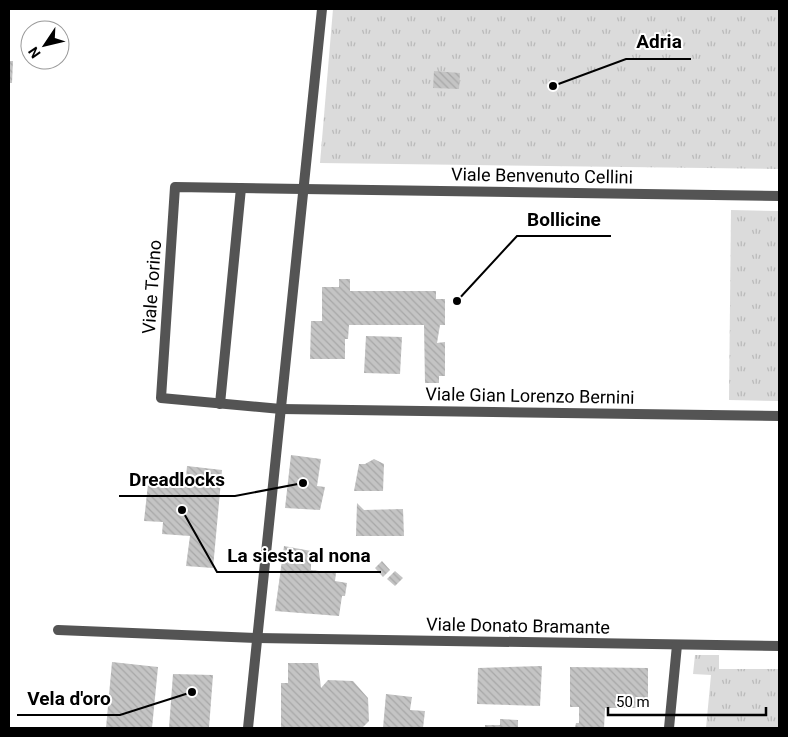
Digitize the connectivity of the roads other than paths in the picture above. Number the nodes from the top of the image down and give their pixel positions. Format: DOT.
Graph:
graph roads {
  1 [pos="322,9"];
  2 [pos="241,188"];
  3 [pos="304,188"];
  4 [pos="779,196"];
  5 [pos="220,404"];
  6 [pos="281,409"];
  7 [pos="779,416"];
  8 [pos="58,630"];
  9 [pos="257,638"];
  10 [pos="677,645"];
  11 [pos="779,646"];
  12 [pos="248,728"];
  13 [pos="670,728"];
  1 -- 3 [label="street"];
  2 -- 3 [label="street, Viale Torino"];
  2 -- 5 [label="street"];
  2 -- 5 [label="street, Viale Torino"];
  3 -- 4 [label="street, Viale Benvenuto Cellini"];
  3 -- 6 [label="street"];
  5 -- 6 [label="street, Viale Torino"];
  6 -- 7 [label="street, Viale Gian Lorenzo Bernini"];
  6 -- 9 [label="street"];
  8 -- 9 [label="street"];
  9 -- 10 [label="street, Viale Donato Bramante"];
  9 -- 12 [label="street"];
  10 -- 11 [label="street, Viale Donato Bramante"];
  10 -- 13 [label="street"];
}
